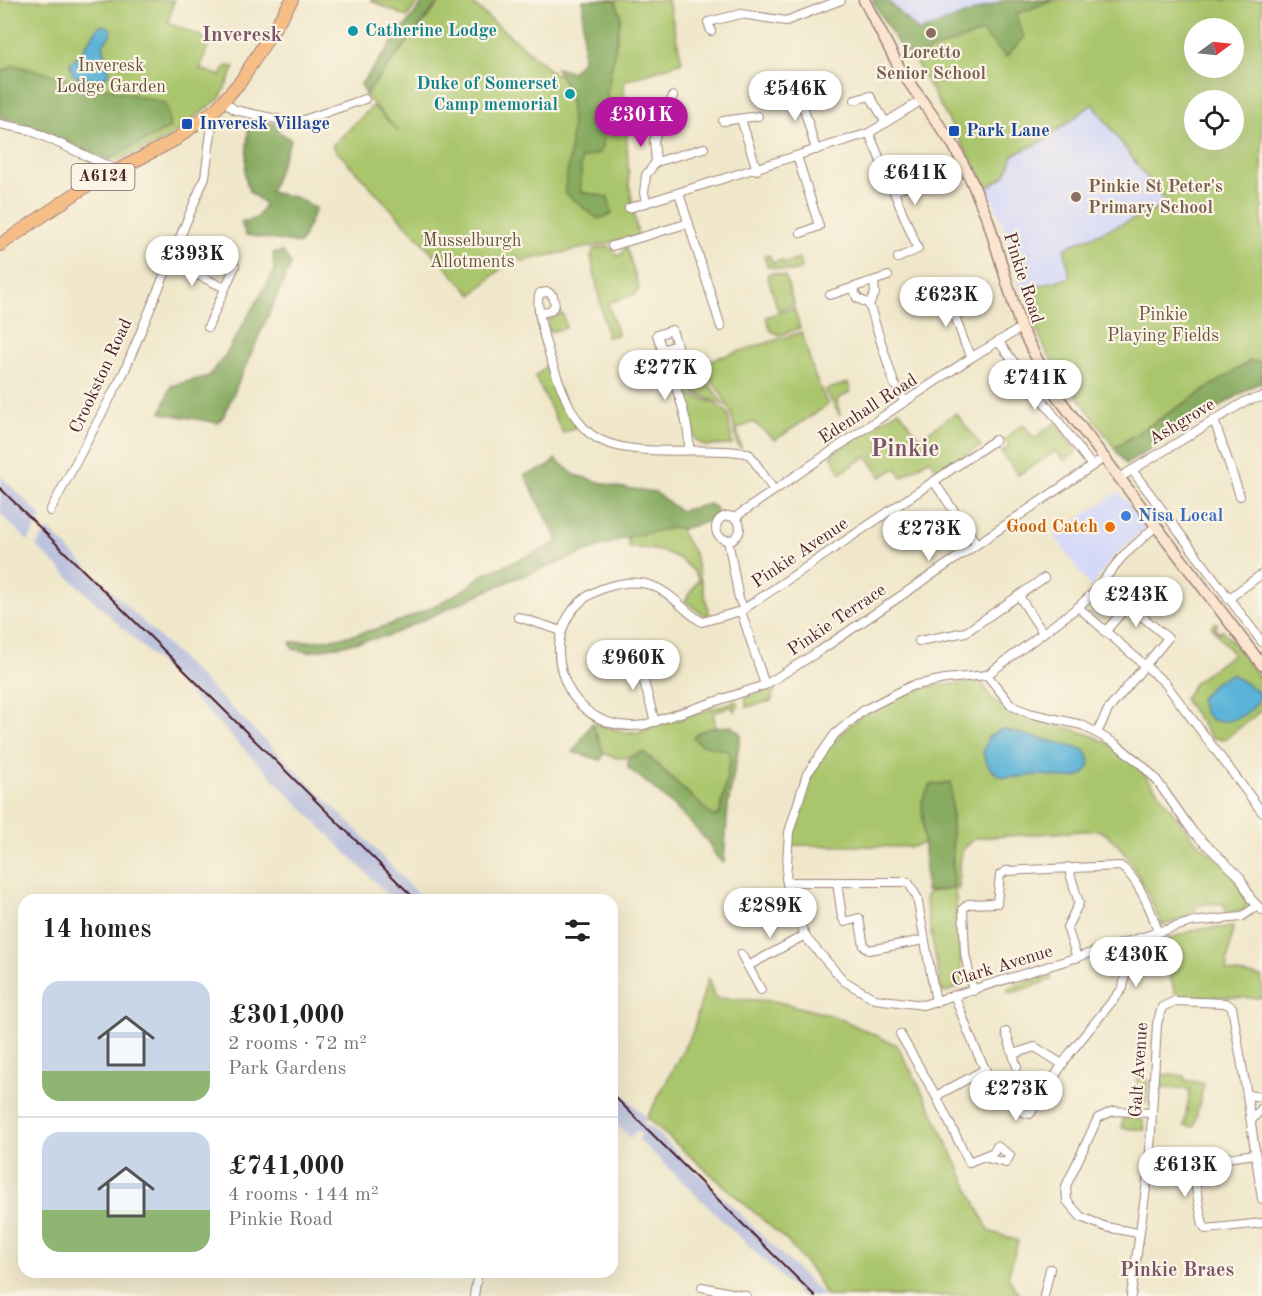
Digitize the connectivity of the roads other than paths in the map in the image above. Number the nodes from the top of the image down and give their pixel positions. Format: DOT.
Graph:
graph roads {
  1 [pos="292,0"];
  2 [pos="841,0"];
  3 [pos="864,0"];
  4 [pos="711,31"];
  5 [pos="798,88"];
  6 [pos="673,96"];
  7 [pos="365,99"];
  8 [pos="855,100"];
  9 [pos="922,100"];
  10 [pos="225,101"];
  11 [pos="209,114"];
  12 [pos="758,116"];
  13 [pos="741,119"];
  14 [pos="723,121"];
  15 [pos="886,123"];
  16 [pos="0,124"];
  17 [pos="868,134"];
  18 [pos="704,148"];
  19 [pos="816,150"];
  20 [pos="797,156"];
  21 [pos="656,162"];
  22 [pos="947,169"];
  23 [pos="117,170"];
  24 [pos="757,170"];
  25 [pos="895,191"];
  26 [pos="679,193"];
  27 [pos="646,203"];
  28 [pos="629,208"];
  29 [pos="689,223"];
  30 [pos="801,232"];
  31 [pos="0,245"];
  32 [pos="616,247"];
  33 [pos="898,258"];
  34 [pos="170,262"];
  35 [pos="245,270"];
  36 [pos="888,276"];
  37 [pos="874,281"];
  38 [pos="853,287"];
  39 [pos="945,287"];
  40 [pos="225,288"];
  41 [pos="830,295"];
  42 [pos="869,304"];
  43 [pos="540,313"];
  44 [pos="208,327"];
  45 [pos="721,327"];
  46 [pos="1021,328"];
  47 [pos="998,341"];
  48 [pos="662,350"];
  49 [pos="972,357"];
  50 [pos="1262,397"];
  51 [pos="905,402"];
  52 [pos="1214,420"];
  53 [pos="995,441"];
  54 [pos="689,449"];
  55 [pos="1104,458"];
  56 [pos="1092,466"];
  57 [pos="1132,470"];
  58 [pos="1119,478"];
  59 [pos="934,482"];
  60 [pos="773,489"];
  61 [pos="1240,496"];
  62 [pos="50,511"];
  63 [pos="734,518"];
  64 [pos="1156,526"];
  65 [pos="728,540"];
  66 [pos="977,544"];
  67 [pos="1262,574"];
  68 [pos="1044,578"];
  69 [pos="1019,596"];
  70 [pos="1228,598"];
  71 [pos="1078,607"];
  72 [pos="742,610"];
  73 [pos="518,617"];
  74 [pos="562,632"];
  75 [pos="1105,632"];
  76 [pos="1043,633"];
  77 [pos="918,641"];
  78 [pos="1262,642"];
  79 [pos="636,652"];
  80 [pos="1262,665"];
  81 [pos="1146,666"];
  82 [pos="987,675"];
  83 [pos="765,685"];
  84 [pos="655,722"];
  85 [pos="1098,733"];
  86 [pos="1262,812"];
  87 [pos="1068,867"];
  88 [pos="787,882"];
  89 [pos="837,882"];
  90 [pos="1259,909"];
  91 [pos="1158,932"];
  92 [pos="805,935"];
  93 [pos="924,940"];
  94 [pos="1120,945"];
  95 [pos="741,954"];
  96 [pos="1077,958"];
  97 [pos="748,966"];
  98 [pos="760,990"];
  99 [pos="973,991"];
  100 [pos="955,997"];
  101 [pos="936,1002"];
  102 [pos="1006,1032"];
  103 [pos="900,1034"];
  104 [pos="1013,1054"];
  105 [pos="1062,1064"];
  106 [pos="1017,1067"];
  107 [pos="984,1070"];
  108 [pos="1247,1095"];
  109 [pos="936,1096"];
  110 [pos="1262,1097"];
  111 [pos="1262,1108"];
  112 [pos="1151,1113"];
  113 [pos="1251,1121"];
  114 [pos="1256,1154"];
  115 [pos="983,1157"];
  116 [pos="1262,1199"];
  117 [pos="1262,1223"];
  118 [pos="1138,1233"];
  119 [pos="1050,1269"];
  120 [pos="477,1278"];
  121 [pos="702,1287"];
  122 [pos="712,1292"];
  123 [pos="474,1296"];
  124 [pos="746,1296"];
  125 [pos="1044,1296"];
  126 [pos="1131,1296"];
  1 -- 10 [label="main road, A6124"];
  2 -- 4 [label="street"];
  3 -- 9 [label="main road, Pinkie Road"];
  5 -- 19 [label="street"];
  6 -- 21 [label="street"];
  7 -- 10 [label="street"];
  8 -- 15 [label="street"];
  9 -- 15 [label="street"];
  9 -- 46 [label="main road, Pinkie Road"];
  10 -- 11 [label="main road, A6124"];
  11 -- 23 [label="main road, A6124"];
  11 -- 34 [label="street, Crookston Road"];
  12 -- 13 [label="street"];
  13 -- 14 [label="street"];
  13 -- 24 [label="street"];
  15 -- 17 [label="street"];
  16 -- 23 [label="street"];
  17 -- 19 [label="street"];
  17 -- 25 [label="street"];
  18 -- 21 [label="street"];
  19 -- 20 [label="street"];
  20 -- 24 [label="street"];
  20 -- 30 [label="street"];
  21 -- 27 [label="street"];
  22 -- 25 [label="street"];
  23 -- 31 [label="main road, A6124"];
  24 -- 26 [label="street"];
  25 -- 33 [label="street"];
  26 -- 27 [label="street"];
  26 -- 29 [label="street"];
  27 -- 28 [label="street"];
  29 -- 32 [label="street"];
  29 -- 45 [label="street"];
  34 -- 40 [label="street"];
  34 -- 62 [label="street, Crookston Road"];
  35 -- 40 [label="street"];
  36 -- 37 [label="street"];
  37 -- 38 [label="street"];
  37 -- 42 [label="street"];
  38 -- 41 [label="street"];
  38 -- 42 [label="street"];
  39 -- 49 [label="street"];
  40 -- 44 [label="street"];
  42 -- 51 [label="street"];
  43 -- 54 [label="street"];
  46 -- 47 [label="street, Edenhall Road"];
  46 -- 55 [label="main road, Pinkie Road"];
  47 -- 49 [label="street, Edenhall Road"];
  47 -- 56 [label="street"];
  48 -- 54 [label="street"];
  49 -- 51 [label="street, Edenhall Road"];
  50 -- 52 [label="street, Ashgrove"];
  51 -- 60 [label="street, Edenhall Road"];
  52 -- 57 [label="street, Ashgrove"];
  52 -- 61 [label="street"];
  53 -- 59 [label="street, Pinkie Avenue"];
  54 -- 60 [label="street"];
  55 -- 56 [label="street, Pinkie Terrace"];
  55 -- 58 [label="main road, Pinkie Road"];
  56 -- 66 [label="street, Pinkie Terrace"];
  57 -- 58 [label="street, Ashgrove"];
  57 -- 70 [label="street"];
  58 -- 64 [label="main road, Pinkie Road"];
  59 -- 66 [label="street"];
  59 -- 72 [label="street, Pinkie Avenue"];
  60 -- 63 [label="street, Edenhall Road"];
  63 -- 65 [label="street"];
  63 -- 65 [label="street, Edenhall Road"];
  64 -- 71 [label="street"];
  64 -- 80 [label="main road, Pinkie Road"];
  65 -- 72 [label="street"];
  66 -- 83 [label="street, Pinkie Terrace"];
  67 -- 70 [label="street"];
  68 -- 69 [label="street"];
  69 -- 76 [label="street"];
  69 -- 77 [label="street"];
  70 -- 78 [label="street"];
  71 -- 75 [label="street"];
  71 -- 76 [label="street"];
  72 -- 74 [label="street, Pinkie Avenue"];
  72 -- 83 [label="street"];
  73 -- 74 [label="street"];
  74 -- 84 [label="street, Pinkie Terrace"];
  75 -- 81 [label="street"];
  75 -- 81 [label="street"];
  76 -- 82 [label="street"];
  79 -- 84 [label="street"];
  81 -- 85 [label="street"];
  81 -- 86 [label="street"];
  82 -- 85 [label="street"];
  82 -- 88 [label="street, Clark Avenue"];
  83 -- 84 [label="street, Pinkie Terrace"];
  85 -- 90 [label="street"];
  87 -- 91 [label="street"];
  87 -- 96 [label="street, Clark Avenue"];
  87 -- 99 [label="street"];
  88 -- 89 [label="street"];
  88 -- 92 [label="street, Clark Avenue"];
  89 -- 93 [label="street, Clark Avenue"];
  89 -- 93 [label="street"];
  90 -- 91 [label="street, Clark Avenue"];
  91 -- 94 [label="street, Clark Avenue"];
  92 -- 97 [label="street"];
  92 -- 101 [label="street, Clark Avenue"];
  93 -- 101 [label="street, Clark Avenue"];
  94 -- 96 [label="street, Clark Avenue"];
  94 -- 105 [label="street"];
  95 -- 97 [label="street"];
  96 -- 99 [label="street, Clark Avenue"];
  97 -- 98 [label="street"];
  99 -- 100 [label="street, Clark Avenue"];
  100 -- 101 [label="street, Clark Avenue"];
  100 -- 107 [label="street"];
  102 -- 104 [label="street"];
  103 -- 109 [label="street"];
  104 -- 105 [label="street"];
  104 -- 106 [label="street"];
  105 -- 107 [label="street"];
  107 -- 109 [label="street"];
  108 -- 110 [label="street"];
  108 -- 112 [label="street, Galt Avenue"];
  108 -- 113 [label="street"];
  109 -- 115 [label="street"];
  111 -- 113 [label="street"];
  112 -- 118 [label="street, Galt Avenue"];
  112 -- 118 [label="street"];
  113 -- 114 [label="street"];
  114 -- 116 [label="street"];
  114 -- 117 [label="street"];
  118 -- 126 [label="street, Galt Avenue"];
  119 -- 125 [label="street"];
  120 -- 123 [label="street"];
  121 -- 122 [label="street"];
  122 -- 124 [label="street"];
}
